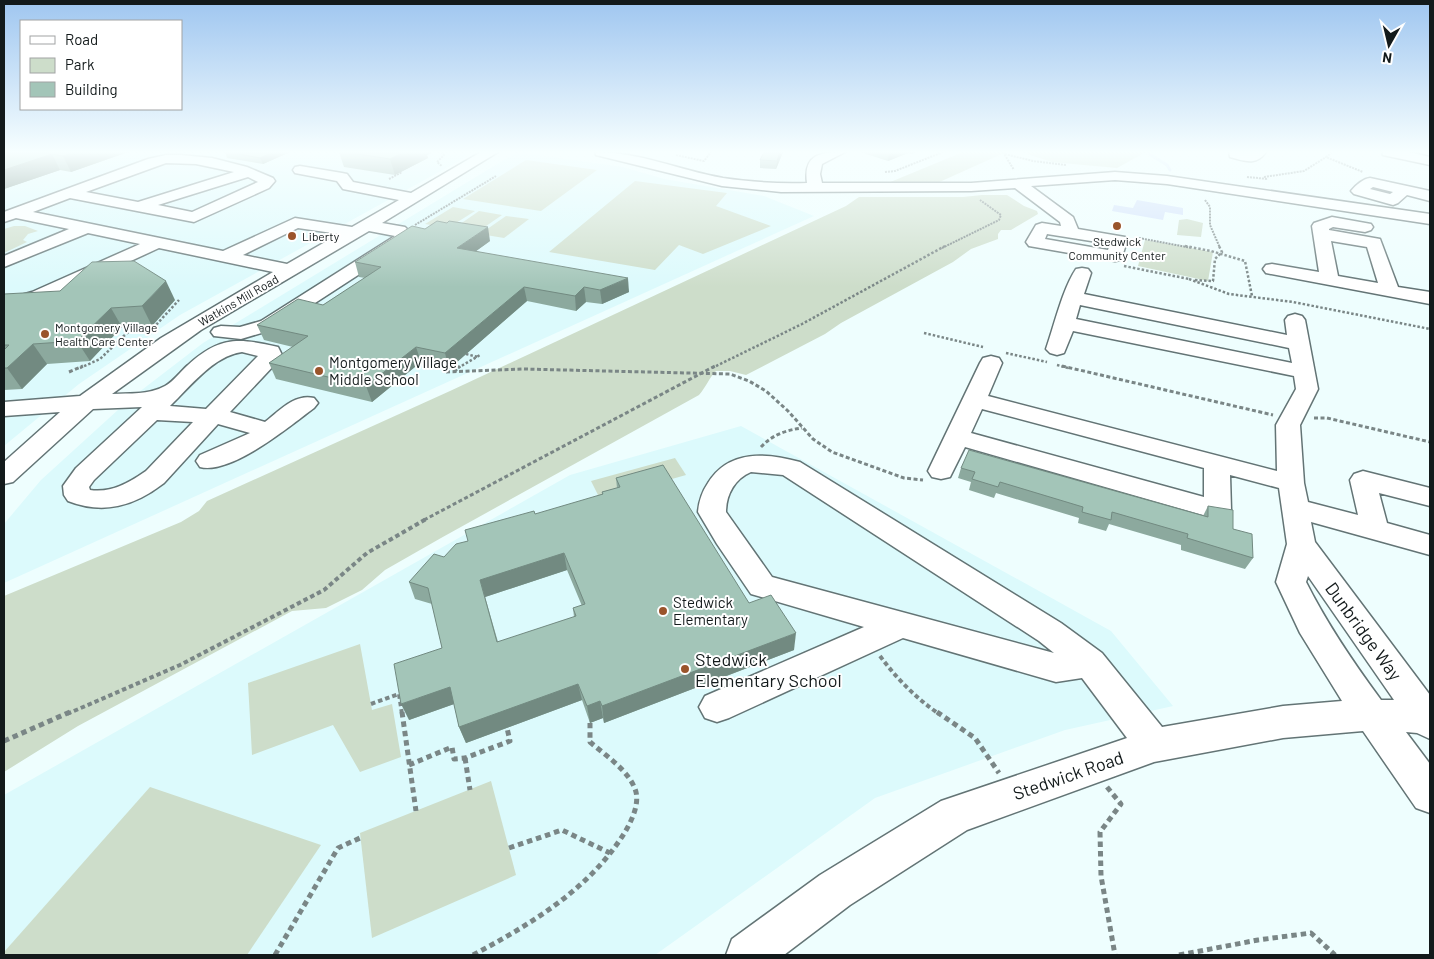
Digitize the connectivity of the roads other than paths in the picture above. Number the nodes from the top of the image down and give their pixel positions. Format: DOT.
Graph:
graph roads {
  1 [pos="24,197"];
  2 [pos="59,197"];
  3 [pos="90,197"];
  4 [pos="108,197"];
  5 [pos="167,197"];
  6 [pos="238,197"];
  7 [pos="407,197"];
  8 [pos="1036,197"];
  9 [pos="1282,197"];
  10 [pos="1381,197"];
  11 [pos="1396,197"];
  12 [pos="414,198"];
  13 [pos="102,199"];
  14 [pos="1430,200"];
  15 [pos="140,206"];
  16 [pos="16,212"];
  17 [pos="1404,215"];
  18 [pos="1430,219"];
  19 [pos="320,226"];
  20 [pos="86,228"];
  21 [pos="360,229"];
  22 [pos="1386,230"];
  23 [pos="1071,233"];
  24 [pos="1320,234"];
  25 [pos="259,240"];
  26 [pos="157,243"];
  27 [pos="291,247"];
  28 [pos="319,252"];
  29 [pos="225,257"];
  30 [pos="4,262"];
  31 [pos="250,262"];
  32 [pos="1272,269"];
  33 [pos="288,270"];
  34 [pos="1082,273"];
  35 [pos="1329,280"];
  36 [pos="1390,291"];
  37 [pos="1073,298"];
  38 [pos="1430,298"];
  39 [pos="4,306"];
  40 [pos="1065,323"];
  41 [pos="194,326"];
  42 [pos="1057,349"];
  43 [pos="995,355"];
  44 [pos="1304,372"];
  45 [pos="175,389"];
  46 [pos="975,400"];
  47 [pos="306,403"];
  48 [pos="82,405"];
  49 [pos="4,410"];
  50 [pos="151,412"];
  51 [pos="213,416"];
  52 [pos="131,430"];
  53 [pos="269,432"];
  54 [pos="957,437"];
  55 [pos="209,461"];
  56 [pos="1217,463"];
  57 [pos="941,471"];
  58 [pos="4,476"];
  59 [pos="1293,496"];
  60 [pos="1430,498"];
  61 [pos="1375,530"];
  62 [pos="1301,544"];
  63 [pos="1430,545"];
  64 [pos="902,625"];
  65 [pos="1090,662"];
  66 [pos="717,706"];
  67 [pos="1373,715"];
  68 [pos="1429,719"];
  69 [pos="1154,745"];
  70 [pos="1430,795"];
  71 [pos="748,955"];
  1 -- 16 [label="street"];
  2 -- 16 [label="street"];
  3 -- 13 [label="street"];
  4 -- 13 [label="street"];
  5 -- 15 [label="street"];
  6 -- 15 [label="street"];
  7 -- 12 [label="street"];
  8 -- 23 [label="street"];
  9 -- 17 [label="street"];
  10 -- 11 [label="street"];
  12 -- 21 [label="street, Watkins Mill Road"];
  13 -- 15 [label="street"];
  14 -- 17 [label="street"];
  15 -- 20 [label="street"];
  16 -- 20 [label="street"];
  17 -- 18 [label="street"];
  19 -- 21 [label="street"];
  19 -- 25 [label="street"];
  19 -- 27 [label="street"];
  20 -- 26 [label="street"];
  20 -- 30 [label="street"];
  21 -- 28 [label="street, Watkins Mill Road"];
  21 -- 41 [label="street"];
  22 -- 24 [label="street"];
  24 -- 35 [label="street"];
  24 -- 36 [label="street"];
  25 -- 27 [label="street"];
  25 -- 29 [label="street"];
  26 -- 29 [label="street"];
  26 -- 39 [label="street"];
  27 -- 28 [label="street"];
  27 -- 31 [label="street"];
  28 -- 33 [label="street, Watkins Mill Road"];
  29 -- 31 [label="street"];
  31 -- 33 [label="street"];
  32 -- 35 [label="street"];
  33 -- 41 [label="street, Watkins Mill Road"];
  34 -- 37 [label="street"];
  35 -- 36 [label="street"];
  36 -- 38 [label="street"];
  37 -- 40 [label="street"];
  37 -- 44 [label="street, Dunbridge Way"];
  40 -- 42 [label="street"];
  40 -- 44 [label="street"];
  41 -- 48 [label="street, Watkins Mill Road"];
  43 -- 46 [label="street"];
  44 -- 59 [label="street, Dunbridge Way"];
  45 -- 48 [label="street"];
  45 -- 50 [label="street"];
  45 -- 51 [label="street"];
  46 -- 54 [label="street"];
  46 -- 56 [label="street"];
  47 -- 53 [label="street"];
  48 -- 49 [label="street"];
  48 -- 52 [label="lane"];
  48 -- 58 [label="street, Watkins Mill Road"];
  50 -- 51 [label="street"];
  50 -- 52 [label="street"];
  51 -- 52 [label="street"];
  51 -- 53 [label="street"];
  53 -- 55 [label="street"];
  54 -- 56 [label="street"];
  54 -- 57 [label="street"];
  56 -- 59 [label="street"];
  59 -- 61 [label="street"];
  59 -- 62 [label="street, Dunbridge Way"];
  60 -- 61 [label="street"];
  61 -- 63 [label="street"];
  62 -- 67 [label="street, Dunbridge Way"];
  62 -- 68 [label="street, Dunbridge Way"];
  64 -- 65 [label="street"];
  64 -- 65 [label="street"];
  64 -- 66 [label="street"];
  65 -- 69 [label="street"];
  67 -- 68 [label="street, Stedwick Road"];
  67 -- 69 [label="street, Stedwick Road"];
  67 -- 70 [label="street, Dunbridge Way"];
  69 -- 71 [label="street, Stedwick Road"];
}
